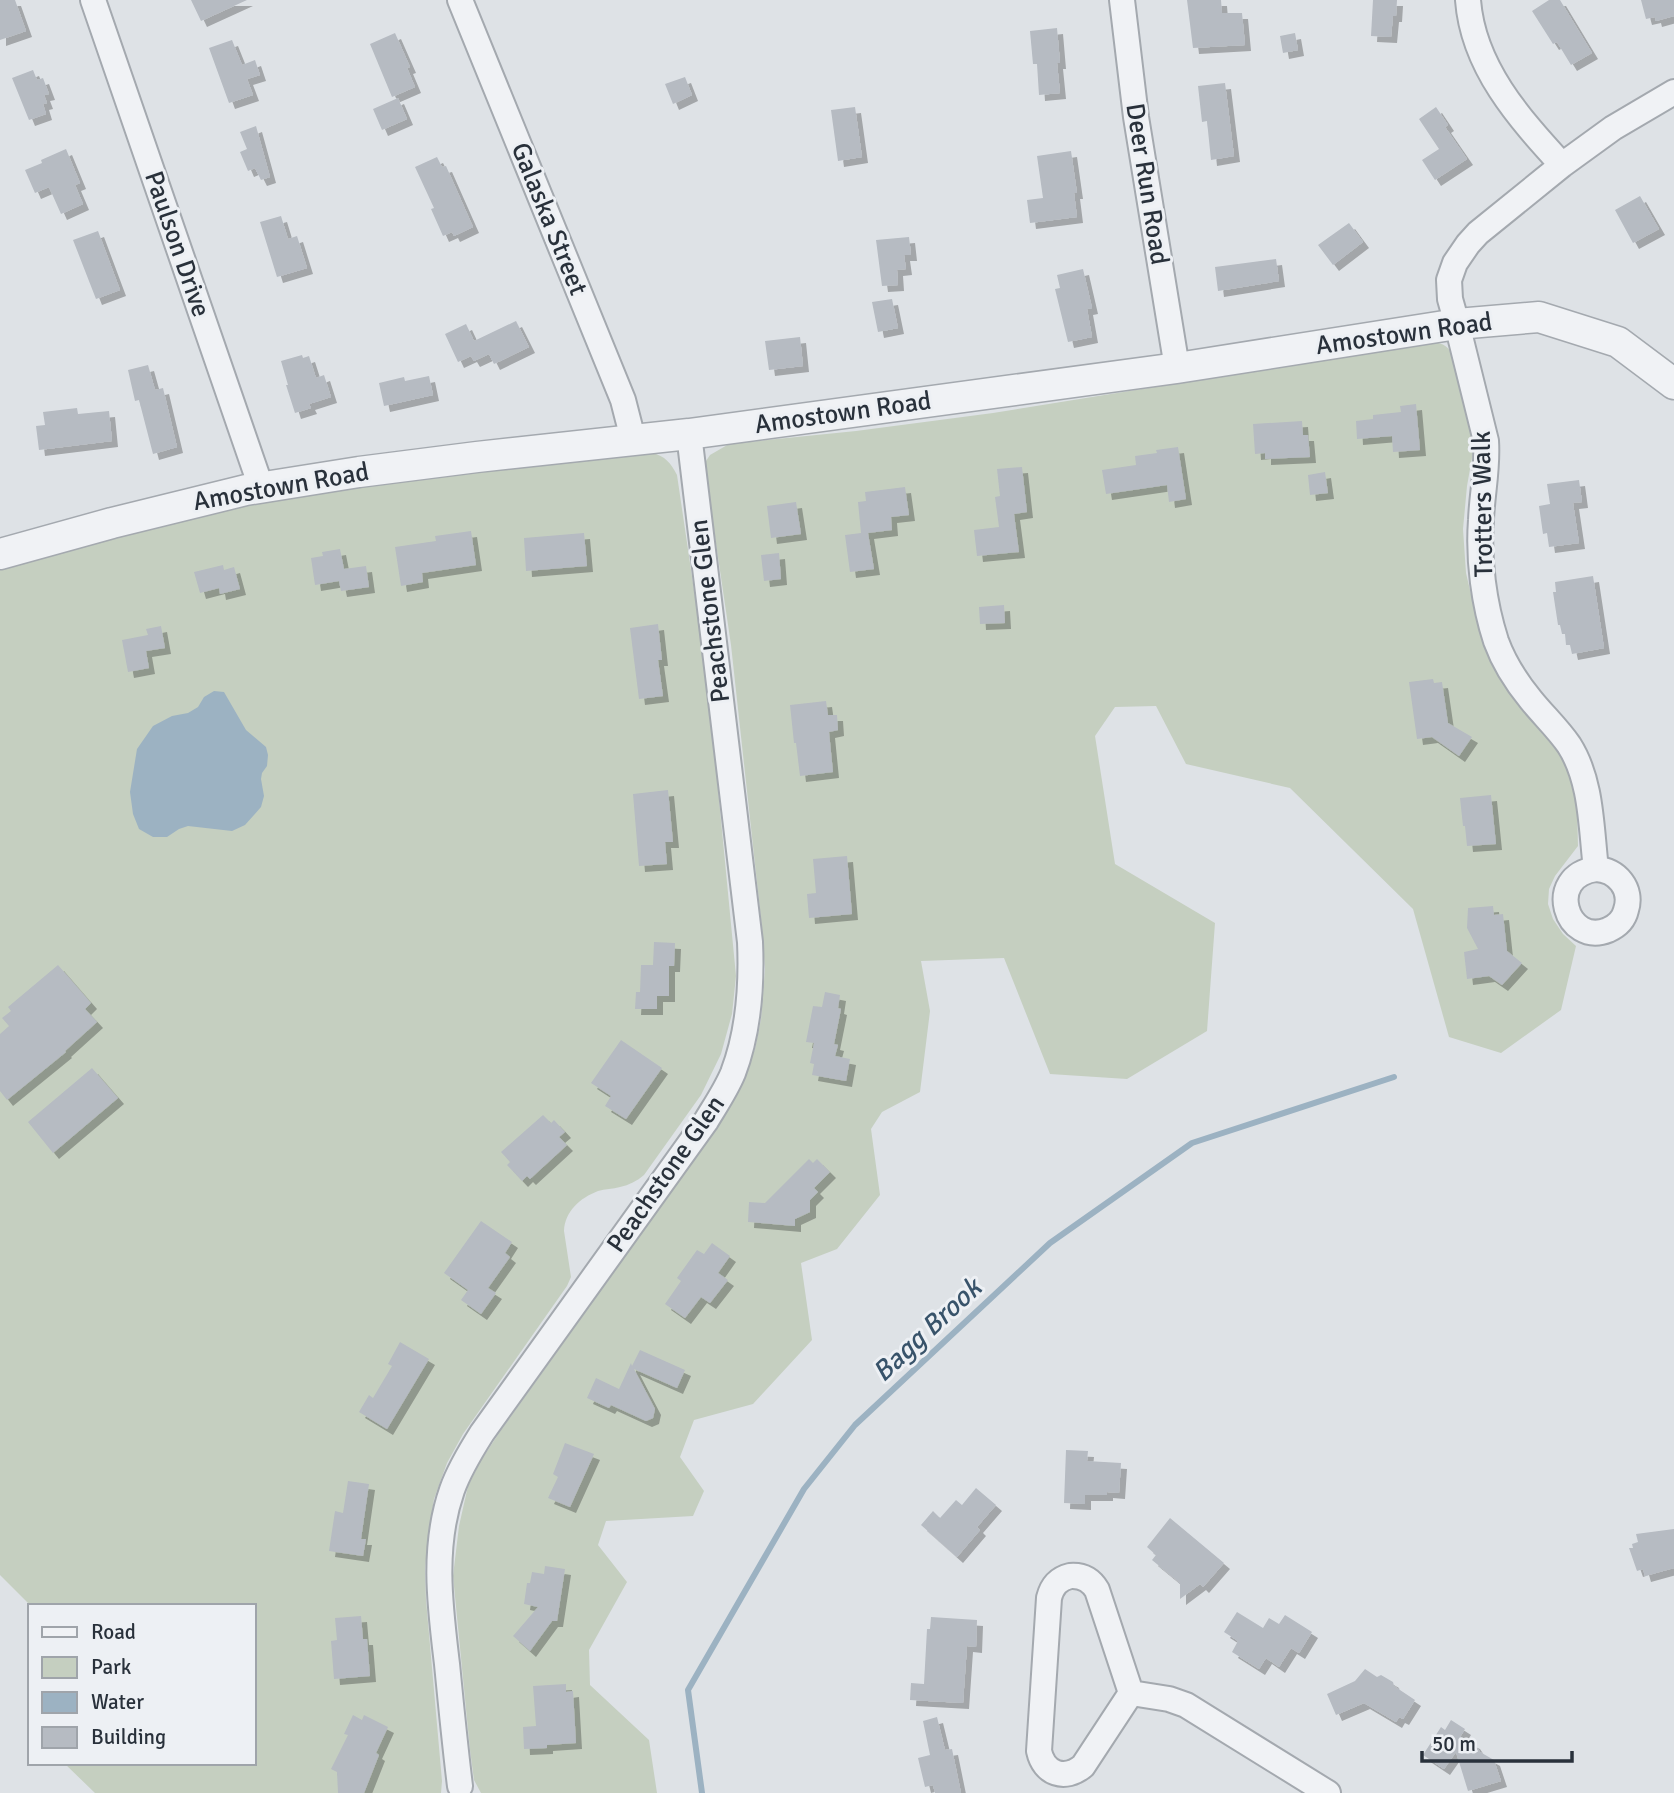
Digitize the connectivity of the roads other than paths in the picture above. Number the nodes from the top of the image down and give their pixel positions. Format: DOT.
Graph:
graph roads {
  1 [pos="93,0"];
  2 [pos="460,0"];
  3 [pos="1122,0"];
  4 [pos="1468,0"];
  5 [pos="1674,92"];
  6 [pos="1562,165"];
  7 [pos="1457,324"];
  8 [pos="1177,368"];
  9 [pos="1674,384"];
  10 [pos="689,434"];
  11 [pos="633,439"];
  12 [pos="261,487"];
  13 [pos="0,554"];
  14 [pos="1596,869"];
  15 [pos="1131,1693"];
  16 [pos="460,1791"];
  17 [pos="1328,1793"];
  1 -- 12 [label="street, Paulson Drive"];
  2 -- 11 [label="street, Galaska Street"];
  3 -- 8 [label="street, Deer Run Road"];
  4 -- 6 [label="street"];
  5 -- 6 [label="street, Trotters Walk"];
  6 -- 7 [label="street, Trotters Walk"];
  7 -- 8 [label="street, Amostown Road"];
  7 -- 9 [label="street, Amostown Road"];
  7 -- 14 [label="street, Trotters Walk"];
  8 -- 10 [label="street, Amostown Road"];
  10 -- 11 [label="street, Amostown Road"];
  10 -- 16 [label="street, Peachstone Glen"];
  11 -- 12 [label="street, Amostown Road"];
  12 -- 13 [label="street, Amostown Road"];
  15 -- 15 [label="street"];
  15 -- 17 [label="street"];
}
